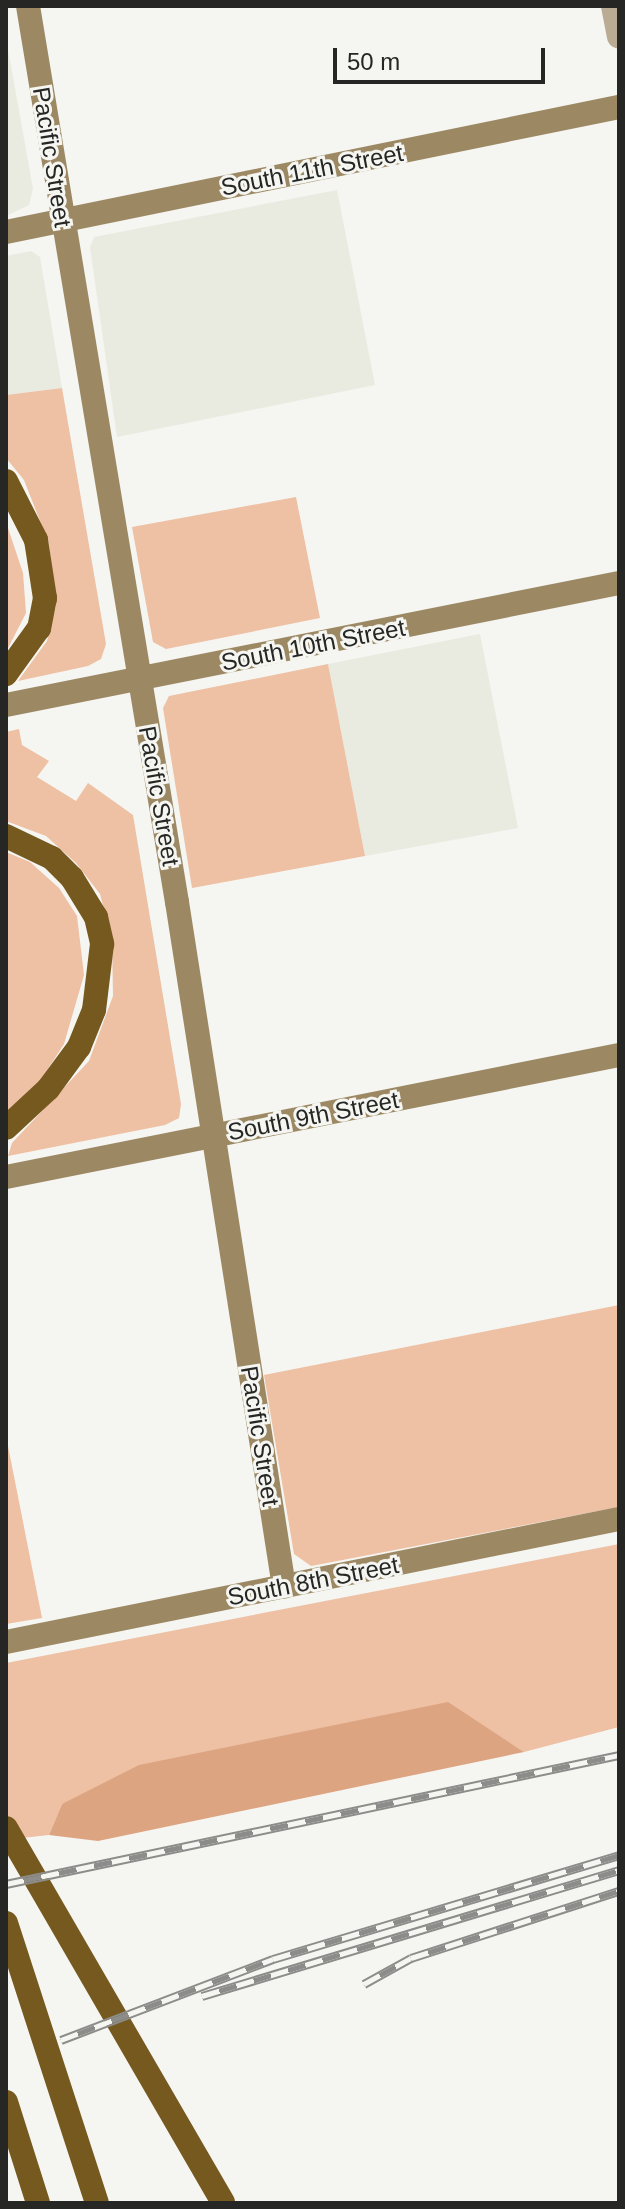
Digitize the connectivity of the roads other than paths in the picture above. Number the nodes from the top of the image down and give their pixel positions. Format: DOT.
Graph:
graph roads {
  1 [pos="28,6"];
  2 [pos="613,6"];
  3 [pos="619,36"];
  4 [pos="619,107"];
  5 [pos="63,220"];
  6 [pos="6,232"];
  7 [pos="6,481"];
  8 [pos="619,583"];
  9 [pos="6,674"];
  10 [pos="139,680"];
  11 [pos="6,705"];
  12 [pos="6,836"];
  13 [pos="619,1055"];
  14 [pos="6,1128"];
  15 [pos="213,1136"];
  16 [pos="6,1177"];
  17 [pos="619,1519"];
  18 [pos="284,1587"];
  19 [pos="6,1642"];
  20 [pos="6,1828"];
  21 [pos="6,1923"];
  22 [pos="6,2102"];
  23 [pos="38,2203"];
  24 [pos="97,2203"];
  25 [pos="223,2203"];
  1 -- 5 [label="street, Pacific Street"];
  2 -- 3 [label="street"];
  4 -- 5 [label="street, South 11th Street"];
  5 -- 6 [label="street, South 11th Street"];
  5 -- 10 [label="street, Pacific Street"];
  7 -- 9 [label="highway"];
  8 -- 10 [label="street, South 10th Street"];
  10 -- 11 [label="street, South 10th Street"];
  10 -- 15 [label="street, Pacific Street"];
  12 -- 14 [label="highway"];
  13 -- 15 [label="street, South 9th Street"];
  15 -- 16 [label="street, South 9th Street"];
  15 -- 18 [label="street, Pacific Street"];
  17 -- 18 [label="street, South 8th Street"];
  18 -- 19 [label="street, South 8th Street"];
  20 -- 25 [label="highway"];
  21 -- 24 [label="highway"];
  22 -- 23 [label="highway"];
}
